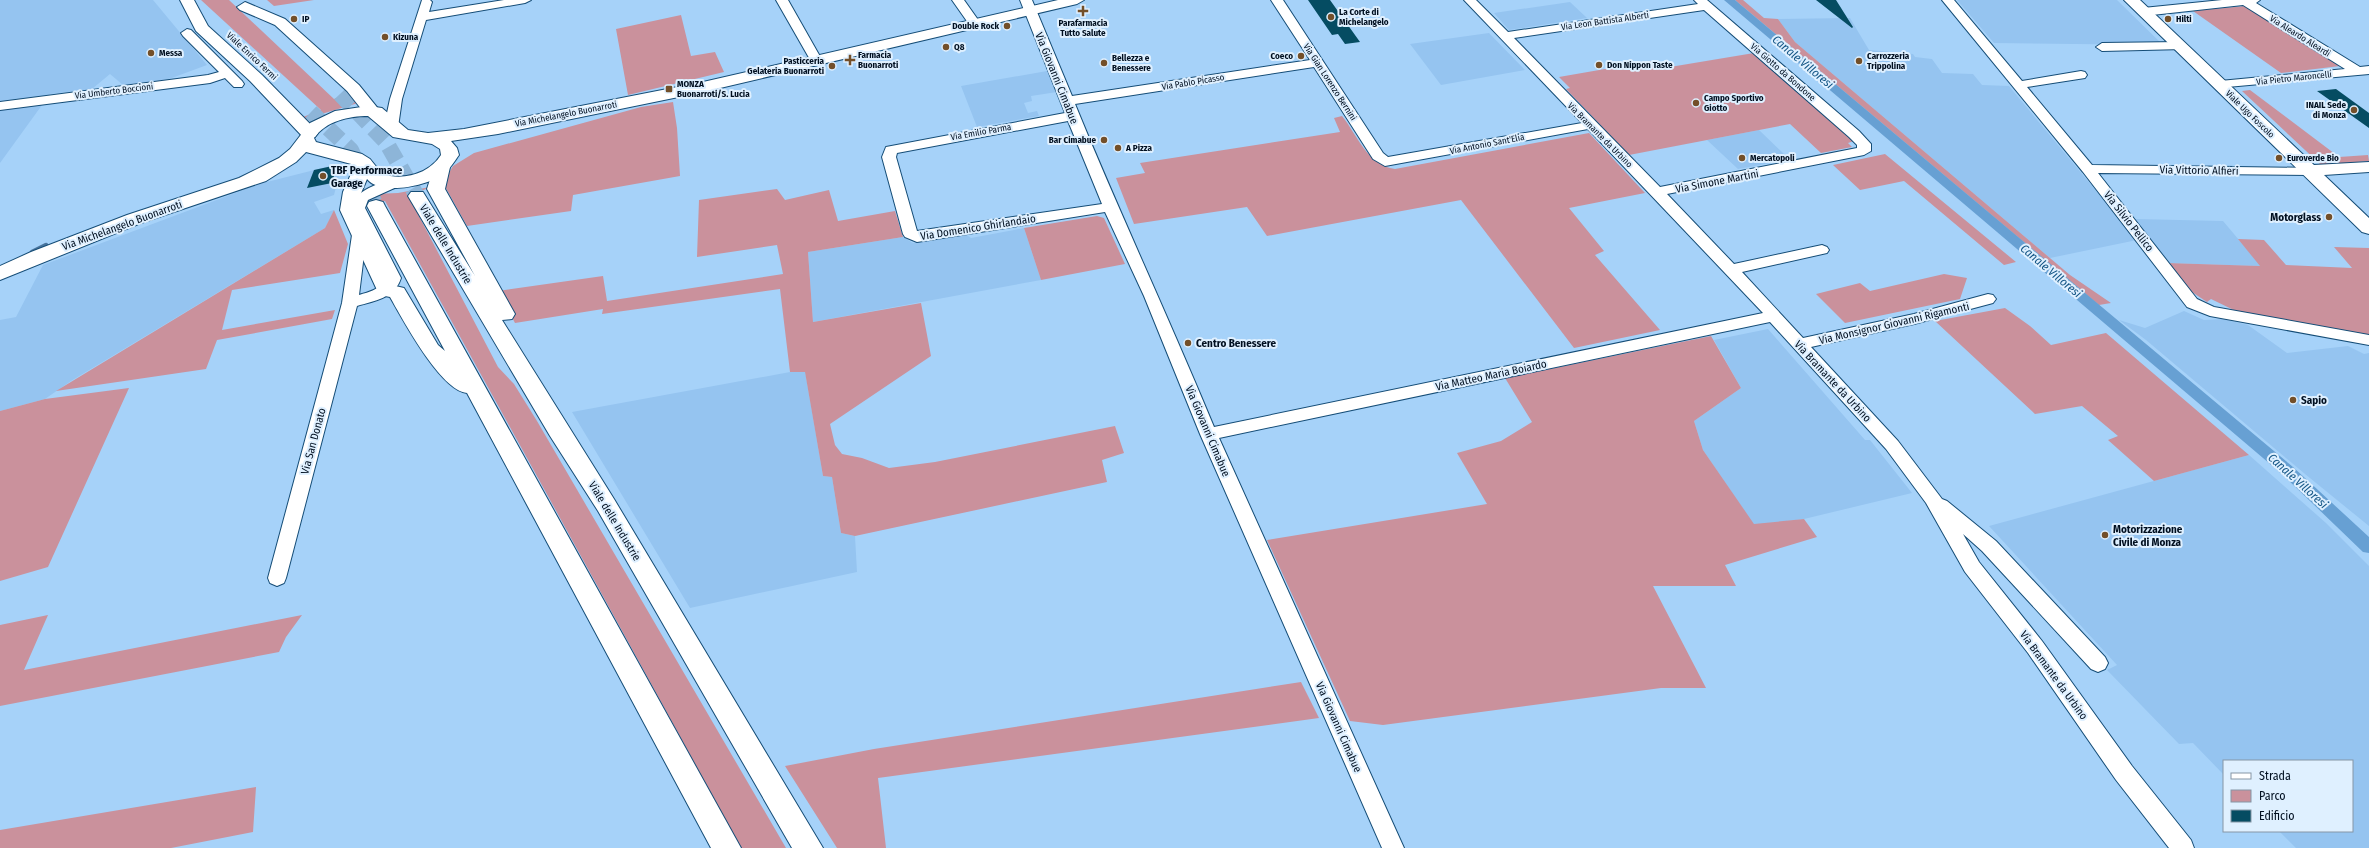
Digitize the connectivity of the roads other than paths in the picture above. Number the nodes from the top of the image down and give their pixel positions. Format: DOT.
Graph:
graph roads {
  1 [pos="187,0"];
  2 [pos="193,0"];
  3 [pos="525,0"];
  4 [pos="782,0"];
  5 [pos="958,0"];
  6 [pos="1077,0"];
  7 [pos="1277,0"];
  8 [pos="1470,0"];
  9 [pos="1948,0"];
  10 [pos="2131,0"];
  11 [pos="2247,0"];
  12 [pos="426,2"];
  13 [pos="1704,3"];
  14 [pos="241,4"];
  15 [pos="1028,6"];
  16 [pos="2143,12"];
  17 [pos="422,17"];
  18 [pos="975,24"];
  19 [pos="194,30"];
  20 [pos="1504,36"];
  21 [pos="2180,46"];
  22 [pos="2102,47"];
  23 [pos="816,60"];
  24 [pos="1318,63"];
  25 [pos="2363,71"];
  26 [pos="2081,75"];
  27 [pos="233,78"];
  28 [pos="256,78"];
  29 [pos="2220,85"];
  30 [pos="2019,86"];
  31 [pos="703,87"];
  32 [pos="340,94"];
  33 [pos="396,99"];
  34 [pos="1067,101"];
  35 [pos="0,106"];
  36 [pos="305,106"];
  37 [pos="374,111"];
  38 [pos="1072,116"];
  39 [pos="1590,125"];
  40 [pos="391,127"];
  41 [pos="308,136"];
  42 [pos="429,138"];
  43 [pos="1864,144"];
  44 [pos="891,150"];
  45 [pos="346,155"];
  46 [pos="1385,162"];
  47 [pos="364,163"];
  48 [pos="445,163"];
  49 [pos="2369,167"];
  50 [pos="2088,169"];
  51 [pos="2310,171"];
  52 [pos="246,181"];
  53 [pos="396,182"];
  54 [pos="1657,192"];
  55 [pos="418,196"];
  56 [pos="367,204"];
  57 [pos="1110,207"];
  58 [pos="2369,228"];
  59 [pos="359,235"];
  60 [pos="1822,250"];
  61 [pos="1731,268"];
  62 [pos="0,274"];
  63 [pos="387,290"];
  64 [pos="1988,299"];
  65 [pos="350,303"];
  66 [pos="1774,316"];
  67 [pos="2369,340"];
  68 [pos="1799,344"];
  69 [pos="539,397"];
  70 [pos="486,407"];
  71 [pos="1209,434"];
  72 [pos="1932,498"];
  73 [pos="277,578"];
  74 [pos="2098,663"];
  75 [pos="726,848"];
  76 [pos="808,848"];
  77 [pos="1393,848"];
  78 [pos="2184,848"];
  1 -- 19 [label="main road"];
  2 -- 36 [label="main road, Viale Enrico Fermi"];
  3 -- 17 [label="street"];
  4 -- 23 [label="street"];
  5 -- 18 [label="street"];
  6 -- 15 [label="main road, Via Michelangelo Buonarroti"];
  7 -- 24 [label="street, Via Gian Lorenzo Bernini"];
  8 -- 20 [label="street, Via Bramante da Urbino"];
  9 -- 30 [label="street, Via Silvio Pellico"];
  10 -- 16 [label="main road, Viale Ugo Foscolo"];
  11 -- 16 [label="street"];
  11 -- 25 [label="street, Via Aleardo Aleardi"];
  12 -- 17 [label="street"];
  13 -- 20 [label="street, Via Leon Battista Alberti"];
  13 -- 43 [label="street, Via Giotto da Bondone"];
  14 -- 32 [label="main road"];
  14 -- 37 [label="main road"];
  15 -- 18 [label="main road, Via Michelangelo Buonarroti"];
  15 -- 34 [label="street, Via Giovanni Cimabue"];
  16 -- 21 [label="main road, Viale Ugo Foscolo"];
  17 -- 33 [label="street"];
  18 -- 23 [label="main road, Via Michelangelo Buonarroti"];
  19 -- 27 [label="street"];
  19 -- 28 [label="main road"];
  20 -- 39 [label="street, Via Bramante da Urbino"];
  21 -- 22 [label="street"];
  21 -- 29 [label="main road, Viale Ugo Foscolo"];
  23 -- 31 [label="main road, Via Michelangelo Buonarroti"];
  24 -- 34 [label="street, Via Pablo Picasso"];
  24 -- 46 [label="street, Via Gian Lorenzo Bernini"];
  25 -- 29 [label="street, Via Pietro Maroncelli"];
  26 -- 30 [label="street"];
  27 -- 28 [label="main road"];
  27 -- 35 [label="street, Via Umberto Boccioni"];
  28 -- 41 [label="main road"];
  29 -- 51 [label="main road, Viale Ugo Foscolo"];
  30 -- 50 [label="street, Via Silvio Pellico"];
  31 -- 42 [label="main road, Via Michelangelo Buonarroti"];
  31 -- 48 [label="main road, Via Michelangelo Buonarroti"];
  33 -- 37 [label="street"];
  33 -- 40 [label="street"];
  34 -- 38 [label="street, Via Giovanni Cimabue"];
  37 -- 40 [label="main road"];
  37 -- 41 [label="main road"];
  38 -- 44 [label="street, Via Emilio Parma"];
  38 -- 57 [label="street, Via Giovanni Cimabue"];
  39 -- 46 [label="street, Via Antonio Sant'Elia"];
  39 -- 54 [label="street, Via Bramante da Urbino"];
  40 -- 42 [label="main road"];
  41 -- 45 [label="main road"];
  41 -- 52 [label="main road, Via Michelangelo Buonarroti"];
  42 -- 48 [label="main road"];
  43 -- 54 [label="street, Via Simone Martini"];
  44 -- 57 [label="street, Via Domenico Ghirlandaio"];
  45 -- 47 [label="main road"];
  45 -- 52 [label="main road, Via Michelangelo Buonarroti"];
  47 -- 53 [label="main road"];
  47 -- 59 [label="main road"];
  48 -- 53 [label="main road"];
  48 -- 69 [label="main road"];
  49 -- 51 [label="main road"];
  50 -- 51 [label="street, Via Vittorio Alfieri"];
  50 -- 67 [label="street, Via Silvio Pellico"];
  51 -- 58 [label="main road, Viale Ugo Foscolo"];
  52 -- 62 [label="main road, Via Michelangelo Buonarroti"];
  53 -- 56 [label="street"];
  54 -- 61 [label="street, Via Bramante da Urbino"];
  55 -- 69 [label="main road, Viale delle Industrie"];
  56 -- 63 [label="street"];
  56 -- 70 [label="main road"];
  57 -- 71 [label="street, Via Giovanni Cimabue"];
  59 -- 63 [label="main road"];
  59 -- 65 [label="street, Via San Donato"];
  60 -- 61 [label="street"];
  61 -- 66 [label="street, Via Bramante da Urbino"];
  63 -- 65 [label="street"];
  63 -- 70 [label="main road"];
  64 -- 68 [label="street, Via Monsignor Giovanni Rigamonti"];
  65 -- 73 [label="street, Via San Donato"];
  66 -- 68 [label="street, Via Bramante da Urbino"];
  66 -- 71 [label="street, Via Matteo Maria Boiardo"];
  68 -- 72 [label="street, Via Bramante da Urbino"];
  69 -- 76 [label="main road, Viale delle Industrie"];
  70 -- 75 [label="main road"];
  71 -- 77 [label="street, Via Giovanni Cimabue"];
  72 -- 74 [label="street, Via Bramante da Urbino"];
  72 -- 78 [label="street, Via Bramante da Urbino"];
}
